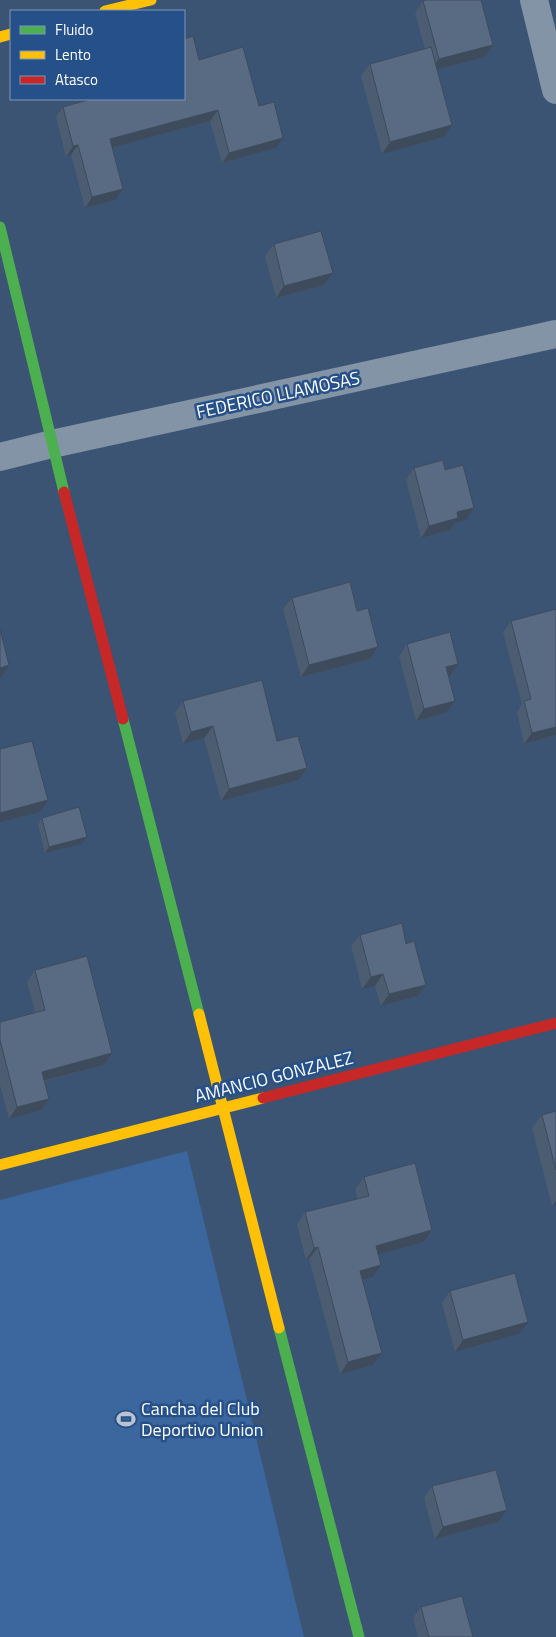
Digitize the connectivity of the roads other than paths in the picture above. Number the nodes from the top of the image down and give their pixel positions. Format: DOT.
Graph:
graph roads {
  1 [pos="151,0"];
  2 [pos="534,0"];
  3 [pos="109,10"];
  4 [pos="556,90"];
  5 [pos="0,227"];
  6 [pos="556,334"];
  7 [pos="52,444"];
  8 [pos="0,457"];
  9 [pos="556,1023"];
  10 [pos="223,1109"];
  11 [pos="0,1165"];
  12 [pos="359,1637"];
  1 -- 3 [label="street"];
  2 -- 4 [label="street"];
  5 -- 7 [label="street"];
  6 -- 7 [label="street, FEDERICO LLAMOSAS"];
  7 -- 8 [label="street, FEDERICO LLAMOSAS"];
  7 -- 10 [label="street"];
  9 -- 10 [label="street, AMANCIO GONZALEZ"];
  10 -- 11 [label="street, AMANCIO GONZALEZ"];
  10 -- 12 [label="street"];
}
